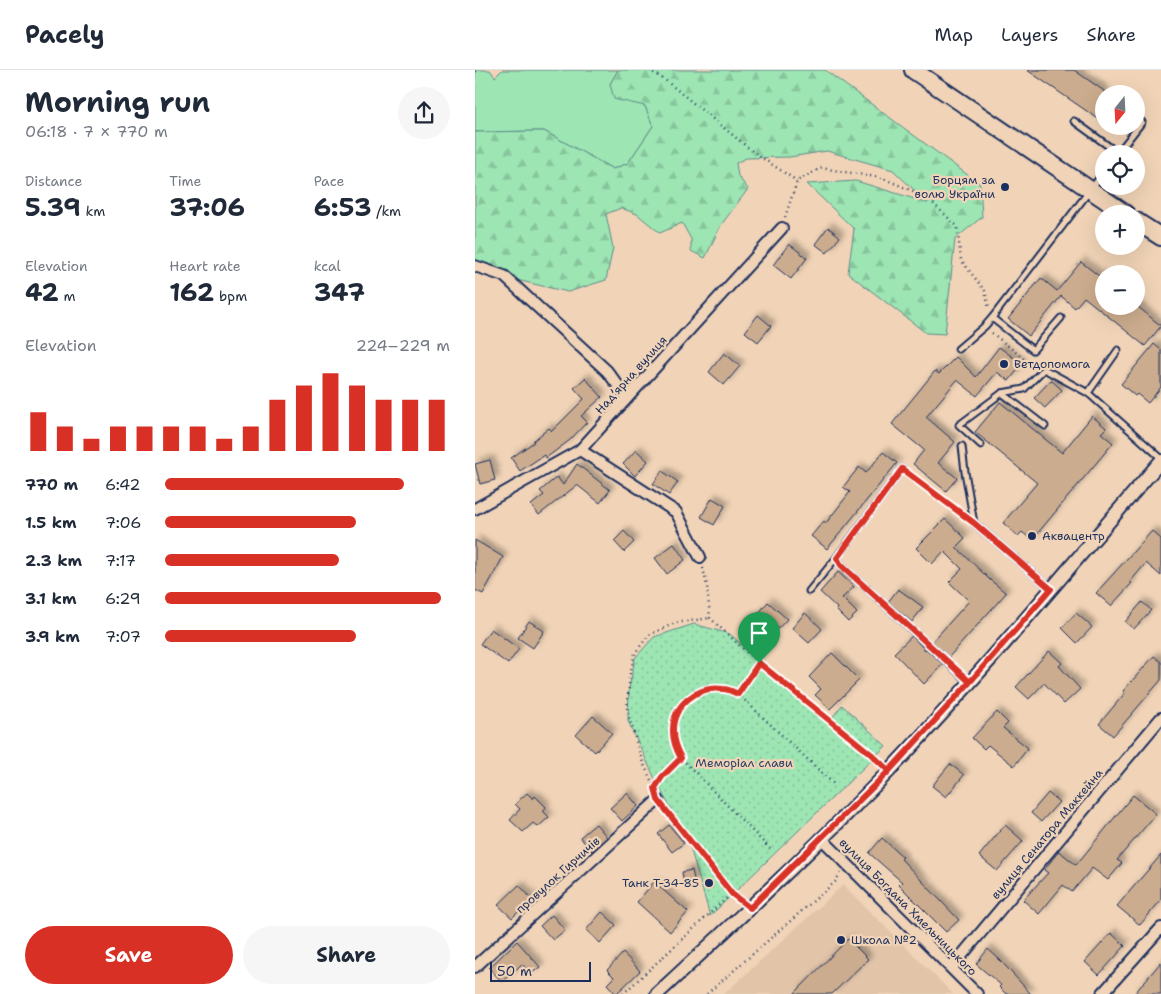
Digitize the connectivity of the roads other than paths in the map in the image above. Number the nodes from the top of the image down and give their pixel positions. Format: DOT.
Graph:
graph roads {
  1 [pos="913,70"];
  2 [pos="1074,121"];
  3 [pos="1132,135"];
  4 [pos="1107,145"];
  5 [pos="1124,145"];
  6 [pos="1095,184"];
  7 [pos="1090,190"];
  8 [pos="1112,205"];
  9 [pos="1145,227"];
  10 [pos="782,228"];
  11 [pos="1161,237"];
  12 [pos="475,266"];
  13 [pos="992,318"];
  14 [pos="1061,318"];
  15 [pos="958,349"];
  16 [pos="1118,350"];
  17 [pos="1001,393"];
  18 [pos="1088,394"];
  19 [pos="627,397"];
  20 [pos="1045,426"];
  21 [pos="962,446"];
  22 [pos="981,446"];
  23 [pos="580,450"];
  24 [pos="1161,459"];
  25 [pos="902,469"];
  26 [pos="475,509"];
  27 [pos="701,557"];
  28 [pos="837,558"];
  29 [pos="1051,589"];
  30 [pos="809,591"];
  31 [pos="970,682"];
  32 [pos="1161,718"];
  33 [pos="658,800"];
  34 [pos="821,838"];
  35 [pos="1161,928"];
  36 [pos="952,967"];
  37 [pos="475,968"];
  38 [pos="657,994"];
  39 [pos="977,994"];
  40 [pos="1102,994"];
  1 -- 7 [label="main road"];
  2 -- 4 [label="lane"];
  3 -- 5 [label="lane"];
  6 -- 7 [label="lane"];
  7 -- 8 [label="main road"];
  7 -- 13 [label="lane"];
  9 -- 11 [label="main road"];
  10 -- 19 [label="street, Надʼярна вулиця"];
  12 -- 19 [label="street"];
  13 -- 14 [label="lane"];
  13 -- 15 [label="lane"];
  16 -- 18 [label="lane"];
  17 -- 18 [label="lane"];
  17 -- 20 [label="lane"];
  17 -- 22 [label="lane"];
  18 -- 24 [label="lane"];
  19 -- 23 [label="street, Надʼярна вулиця"];
  21 -- 29 [label="lane"];
  23 -- 26 [label="street, Надʼярна вулиця"];
  23 -- 27 [label="street"];
  24 -- 29 [label="street"];
  25 -- 28 [label="lane"];
  28 -- 30 [label="lane"];
  28 -- 31 [label="lane"];
  29 -- 31 [label="street"];
  31 -- 34 [label="street"];
  32 -- 36 [label="street, вулиця Сенатора Маккейна"];
  33 -- 37 [label="street, провулок Гирчичів"];
  34 -- 36 [label="street, вулиця Богдана Хмельницького"];
  34 -- 38 [label="street"];
  35 -- 40 [label="street"];
  36 -- 39 [label="street, вулиця Богдана Хмельницького"];
}
